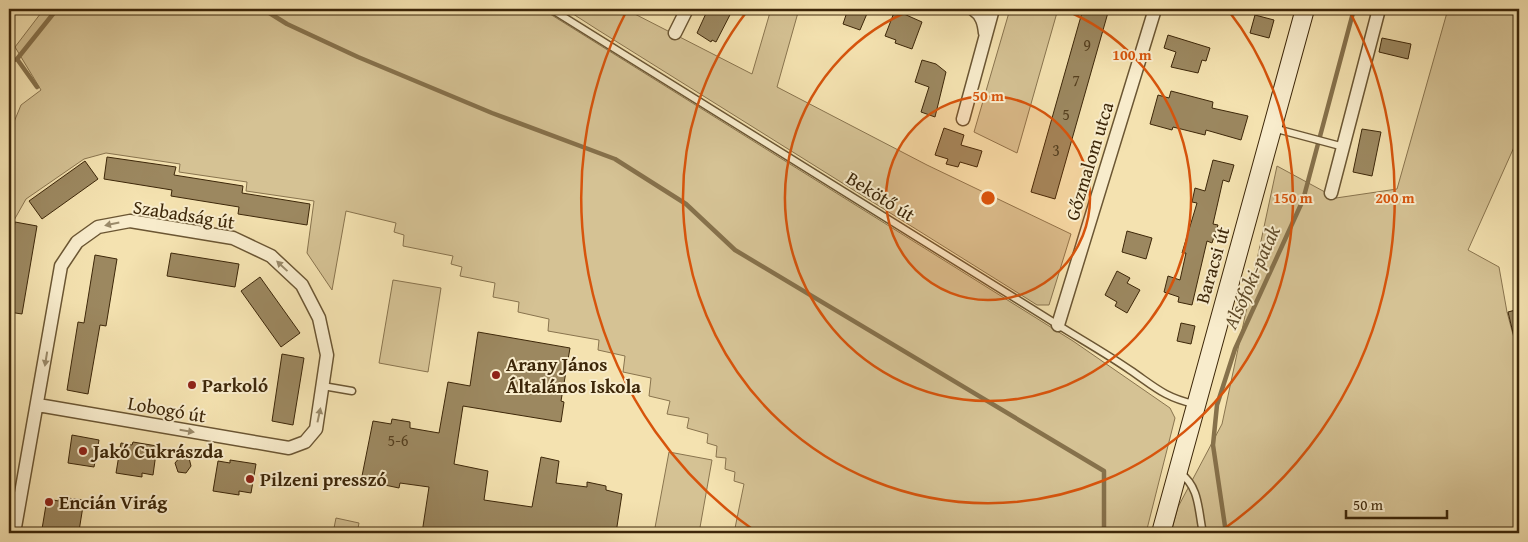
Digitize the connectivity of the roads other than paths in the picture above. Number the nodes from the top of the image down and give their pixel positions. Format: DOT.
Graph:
graph roads {
  1 [pos="551,9"];
  2 [pos="687,9"];
  3 [pos="973,9"];
  4 [pos="993,9"];
  5 [pos="1155,9"];
  6 [pos="1305,9"];
  7 [pos="1379,9"];
  8 [pos="675,33"];
  9 [pos="985,36"];
  10 [pos="963,119"];
  11 [pos="1273,128"];
  12 [pos="1344,147"];
  13 [pos="1331,193"];
  14 [pos="1058,325"];
  15 [pos="323,386"];
  16 [pos="352,391"];
  17 [pos="1196,404"];
  18 [pos="38,405"];
  19 [pos="289,448"];
  20 [pos="1177,471"];
  21 [pos="14,533"];
  22 [pos="1161,533"];
  23 [pos="1203,533"];
  1 -- 14 [label="lane, Bekötő út"];
  2 -- 8 [label="street"];
  3 -- 9 [label="street"];
  4 -- 9 [label="street"];
  5 -- 14 [label="street, Gőzmalom utca"];
  6 -- 11 [label="street, Baracsi út"];
  7 -- 12 [label="street"];
  9 -- 10 [label="street"];
  11 -- 12 [label="lane"];
  11 -- 17 [label="street, Baracsi út"];
  12 -- 13 [label="street"];
  14 -- 17 [label="lane, Bekötő út"];
  15 -- 16 [label="lane"];
  15 -- 18 [label="street, Szabadság út, one-way"];
  19 -- 15 [label="street, Szabadság út, one-way"];
  17 -- 20 [label="street, Baracsi út"];
  18 -- 19 [label="street, Lobogó út, one-way"];
  18 -- 21 [label="street, Szabadság út"];
  20 -- 22 [label="street, Baracsi út"];
  20 -- 23 [label="lane"];
}
